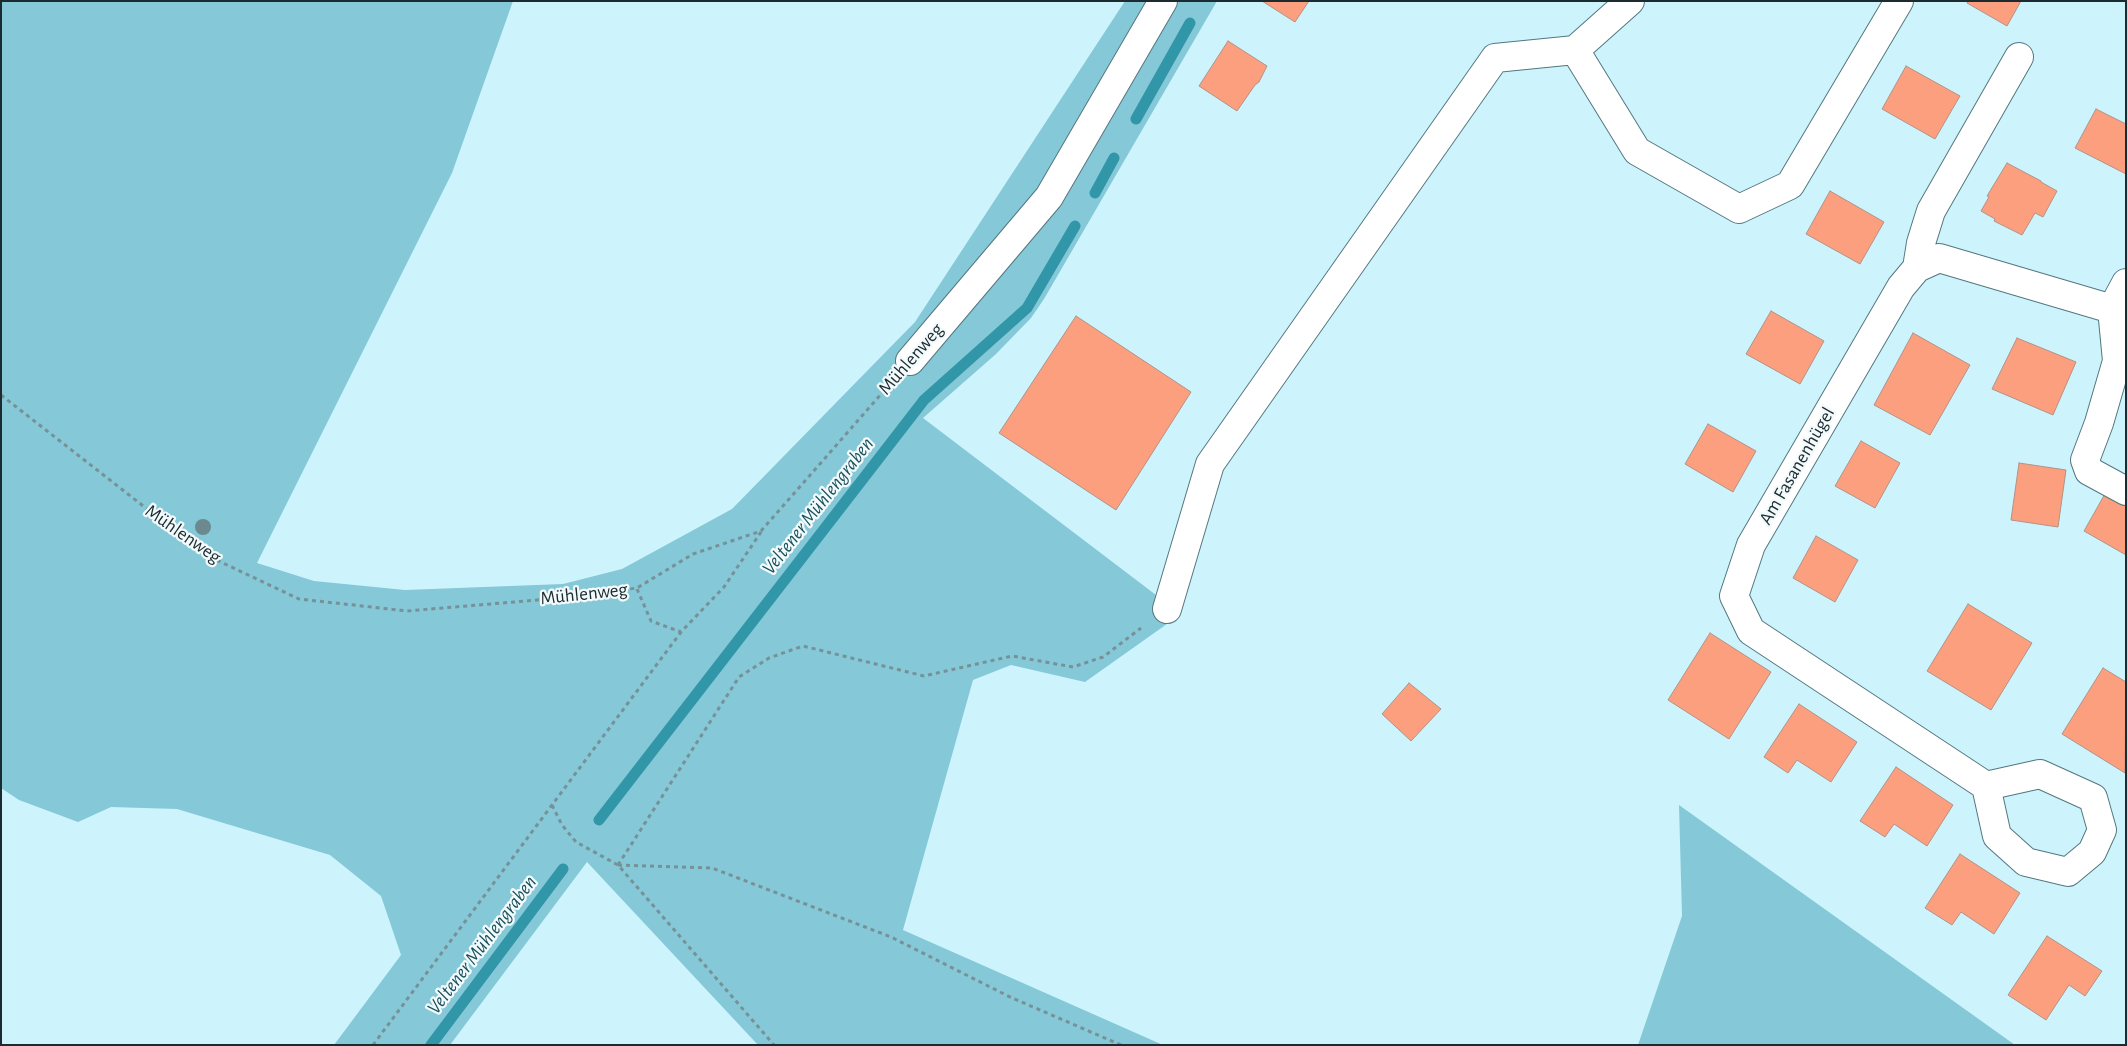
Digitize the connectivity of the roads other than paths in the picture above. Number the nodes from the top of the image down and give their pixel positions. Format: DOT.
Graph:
graph roads {
  1 [pos="1163,1"];
  2 [pos="1630,1"];
  3 [pos="1899,1"];
  4 [pos="1576,50"];
  5 [pos="2019,57"];
  6 [pos="1917,268"];
  7 [pos="2126,283"];
  8 [pos="2112,309"];
  9 [pos="910,361"];
  10 [pos="2126,491"];
  11 [pos="1167,609"];
  12 [pos="1986,786"];
  1 -- 9 [label="street, Mühlenweg"];
  2 -- 4 [label="street"];
  3 -- 4 [label="street"];
  4 -- 11 [label="street"];
  5 -- 6 [label="street"];
  6 -- 8 [label="street, Am Fasanenhügel"];
  6 -- 12 [label="street, Am Fasanenhügel"];
  7 -- 8 [label="street"];
  8 -- 10 [label="street"];
}
